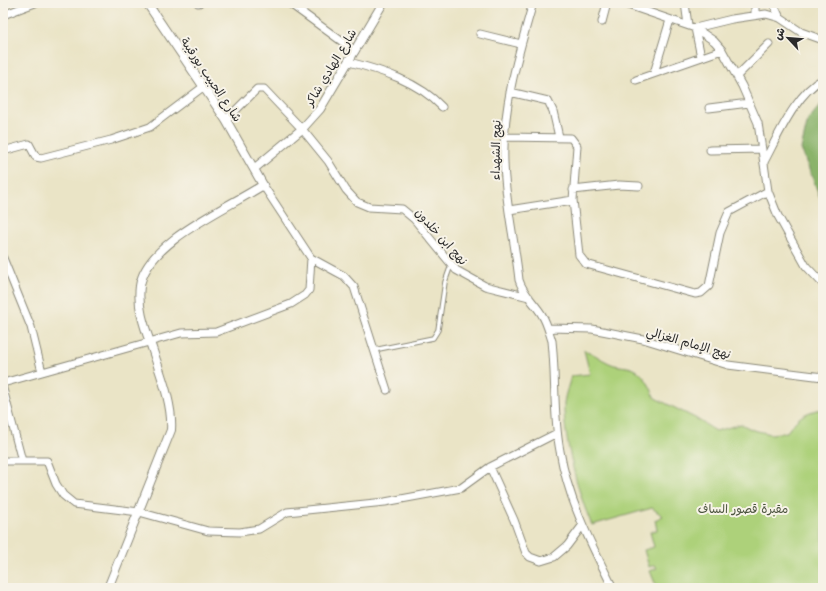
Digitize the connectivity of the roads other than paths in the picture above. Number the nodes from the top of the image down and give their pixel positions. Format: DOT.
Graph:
graph roads {
  1 [pos="35,3"];
  2 [pos="289,3"];
  3 [pos="383,3"];
  4 [pos="533,3"];
  5 [pos="607,3"];
  6 [pos="622,3"];
  7 [pos="685,3"];
  8 [pos="754,3"];
  9 [pos="773,3"];
  10 [pos="151,4"];
  11 [pos="26,5"];
  12 [pos="755,14"];
  13 [pos="3,15"];
  14 [pos="780,18"];
  15 [pos="670,20"];
  16 [pos="602,22"];
  17 [pos="692,26"];
  18 [pos="480,34"];
  19 [pos="823,40"];
  20 [pos="521,44"];
  21 [pos="769,44"];
  22 [pos="722,50"];
  23 [pos="355,51"];
  24 [pos="701,57"];
  25 [pos="349,62"];
  26 [pos="654,73"];
  27 [pos="737,76"];
  28 [pos="823,79"];
  29 [pos="636,80"];
  30 [pos="203,87"];
  31 [pos="510,92"];
  32 [pos="749,103"];
  33 [pos="442,107"];
  34 [pos="709,108"];
  35 [pos="226,120"];
  36 [pos="302,129"];
  37 [pos="504,137"];
  38 [pos="559,137"];
  39 [pos="762,149"];
  40 [pos="710,150"];
  41 [pos="3,151"];
  42 [pos="763,163"];
  43 [pos="254,168"];
  44 [pos="263,185"];
  45 [pos="639,186"];
  46 [pos="573,190"];
  47 [pos="768,190"];
  48 [pos="573,200"];
  49 [pos="509,210"];
  50 [pos="3,258"];
  51 [pos="311,258"];
  52 [pos="451,264"];
  53 [pos="823,284"];
  54 [pos="529,297"];
  55 [pos="549,328"];
  56 [pos="150,343"];
  57 [pos="374,350"];
  58 [pos="42,372"];
  59 [pos="823,377"];
  60 [pos="3,383"];
  61 [pos="3,389"];
  62 [pos="387,390"];
  63 [pos="557,433"];
  64 [pos="3,461"];
  65 [pos="22,461"];
  66 [pos="490,467"];
  67 [pos="139,512"];
  68 [pos="582,526"];
  69 [pos="108,588"];
  70 [pos="612,588"];
  1 -- 11 [label="street"];
  2 -- 23 [label="street"];
  3 -- 23 [label="street, شارع الهادي شاكر"];
  4 -- 20 [label="street, نهج الشهداء"];
  5 -- 16 [label="street"];
  6 -- 15 [label="street"];
  7 -- 17 [label="street"];
  8 -- 12 [label="street"];
  9 -- 14 [label="street"];
  10 -- 30 [label="street, شارع الحبيب بورقيبة"];
  11 -- 13 [label="street"];
  12 -- 14 [label="street"];
  12 -- 17 [label="street"];
  14 -- 19 [label="street"];
  15 -- 17 [label="street"];
  15 -- 26 [label="street"];
  17 -- 22 [label="street"];
  17 -- 24 [label="street"];
  18 -- 20 [label="street"];
  20 -- 31 [label="street, نهج الشهداء"];
  21 -- 27 [label="street"];
  22 -- 24 [label="street"];
  22 -- 27 [label="street"];
  23 -- 25 [label="street, شارع الهادي شاكر"];
  24 -- 26 [label="street"];
  25 -- 33 [label="street"];
  25 -- 36 [label="street, شارع الهادي شاكر"];
  26 -- 29 [label="street"];
  27 -- 32 [label="street"];
  28 -- 42 [label="street"];
  30 -- 35 [label="street, شارع الحبيب بورقيبة"];
  30 -- 41 [label="street"];
  31 -- 37 [label="street, نهج الشهداء"];
  31 -- 38 [label="street"];
  32 -- 34 [label="street"];
  32 -- 39 [label="street"];
  35 -- 36 [label="street, نهج ابن خلدون"];
  35 -- 43 [label="street, شارع الحبيب بورقيبة"];
  36 -- 43 [label="street, شارع الهادي شاكر"];
  36 -- 52 [label="street, نهج ابن خلدون"];
  37 -- 38 [label="street"];
  37 -- 49 [label="street, نهج الشهداء"];
  38 -- 46 [label="street"];
  39 -- 40 [label="street"];
  39 -- 42 [label="street"];
  42 -- 47 [label="street"];
  43 -- 44 [label="street, شارع الحبيب بورقيبة"];
  44 -- 51 [label="street"];
  44 -- 56 [label="street"];
  45 -- 46 [label="street"];
  46 -- 48 [label="street"];
  47 -- 48 [label="street"];
  47 -- 53 [label="street"];
  48 -- 49 [label="street"];
  49 -- 54 [label="street, نهج الشهداء"];
  50 -- 58 [label="street"];
  51 -- 56 [label="street"];
  51 -- 57 [label="street"];
  52 -- 54 [label="street, نهج ابن خلدون"];
  52 -- 57 [label="lane"];
  54 -- 55 [label="street, نهج الشهداء"];
  55 -- 59 [label="street, نهج الإمام الغزالي"];
  55 -- 63 [label="street"];
  56 -- 58 [label="street"];
  56 -- 67 [label="street"];
  57 -- 62 [label="street"];
  58 -- 60 [label="street"];
  61 -- 65 [label="street"];
  63 -- 66 [label="street"];
  63 -- 68 [label="street"];
  64 -- 65 [label="street"];
  65 -- 67 [label="street"];
  66 -- 67 [label="street"];
  66 -- 68 [label="street"];
  67 -- 69 [label="street"];
  68 -- 70 [label="street"];
}
